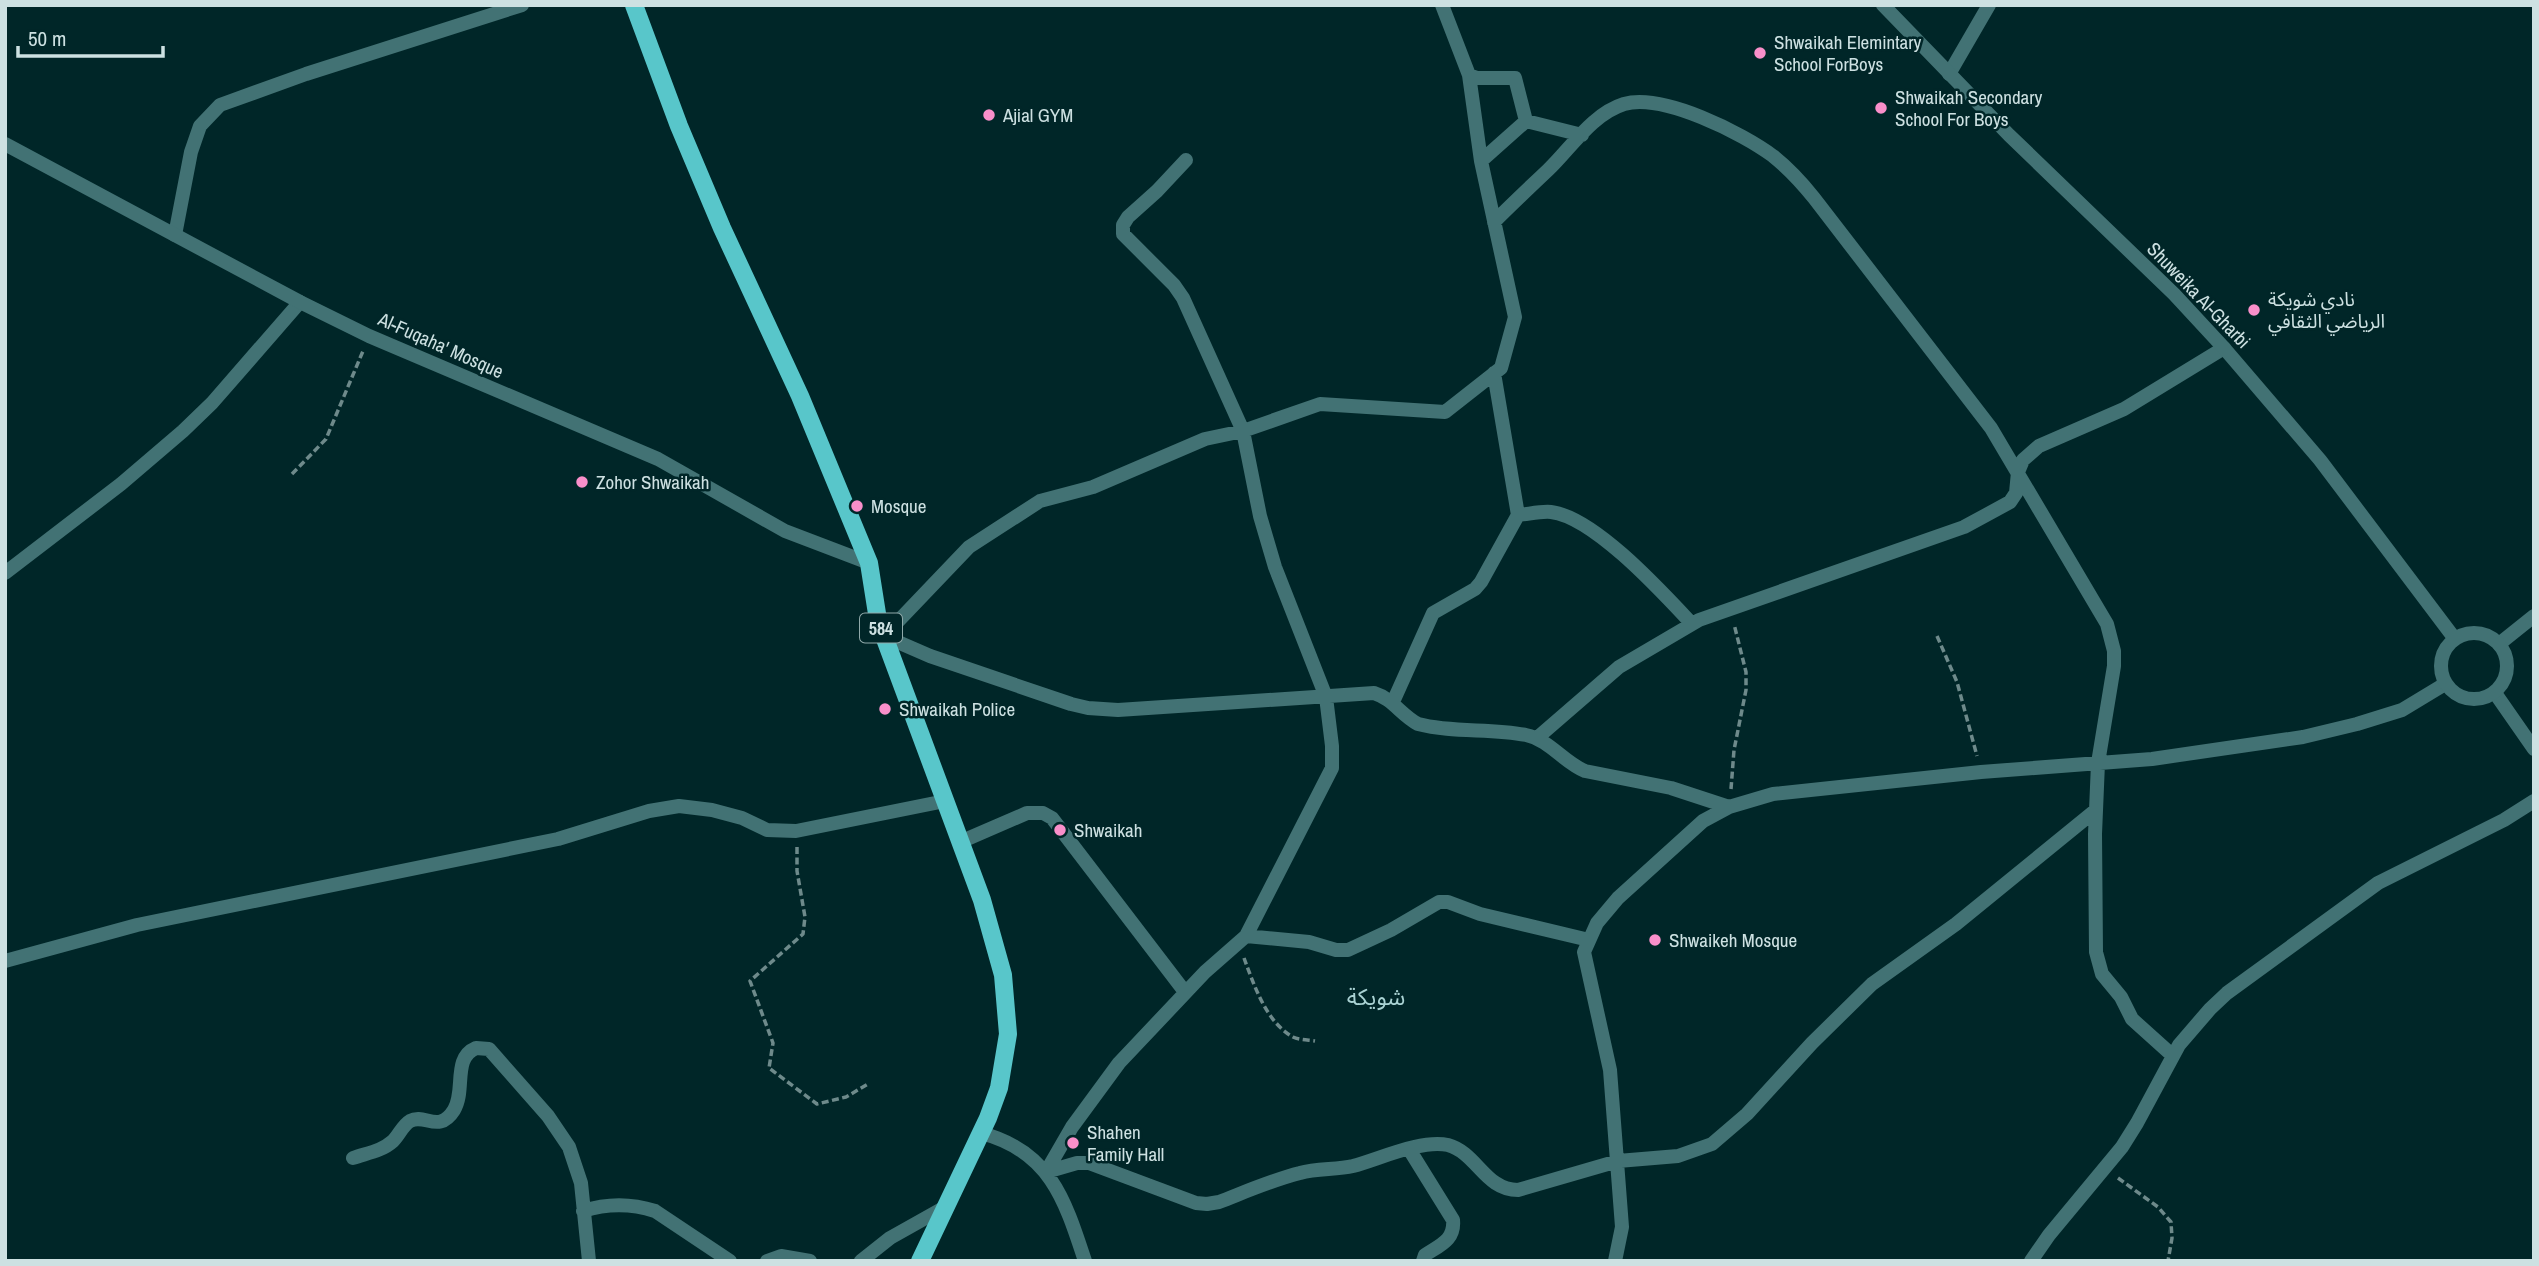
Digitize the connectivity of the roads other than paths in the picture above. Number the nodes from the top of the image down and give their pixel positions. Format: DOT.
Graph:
graph roads {
  1 [pos="522,5"];
  2 [pos="634,5"];
  3 [pos="1442,5"];
  4 [pos="1882,5"];
  5 [pos="1989,5"];
  6 [pos="1948,74"];
  7 [pos="1469,75"];
  8 [pos="1526,121"];
  9 [pos="1582,135"];
  10 [pos="7,147"];
  11 [pos="1186,160"];
  12 [pos="1481,161"];
  13 [pos="1494,222"];
  14 [pos="175,235"];
  15 [pos="300,302"];
  16 [pos="2224,348"];
  17 [pos="1494,373"];
  18 [pos="1243,430"];
  19 [pos="2018,472"];
  20 [pos="1518,515"];
  21 [pos="869,564"];
  22 [pos="5,573"];
  23 [pos="2534,616"];
  24 [pos="1692,624"];
  25 [pos="884,636"];
  26 [pos="2455,639"];
  27 [pos="2499,644"];
  28 [pos="2445,684"];
  29 [pos="2495,693"];
  30 [pos="1326,697"];
  31 [pos="1393,702"];
  32 [pos="1537,738"];
  33 [pos="2534,749"];
  34 [pos="2098,763"];
  35 [pos="2534,801"];
  36 [pos="944,802"];
  37 [pos="1729,807"];
  38 [pos="2096,810"];
  39 [pos="960,842"];
  40 [pos="1243,939"];
  41 [pos="1589,940"];
  42 [pos="5,961"];
  43 [pos="1185,992"];
  44 [pos="2172,1055"];
  45 [pos="981,1133"];
  46 [pos="1409,1149"];
  47 [pos="353,1158"];
  48 [pos="1618,1161"];
  49 [pos="1046,1172"];
  50 [pos="947,1206"];
  51 [pos="583,1211"];
  52 [pos="1422,1259"];
  53 [pos="589,1261"];
  54 [pos="730,1261"];
  55 [pos="767,1261"];
  56 [pos="810,1261"];
  57 [pos="861,1261"];
  58 [pos="920,1261"];
  59 [pos="1085,1261"];
  60 [pos="1615,1261"];
  61 [pos="2031,1261"];
  1 -- 14 [label="street"];
  2 -- 21 [label="main road, 584"];
  3 -- 7 [label="street"];
  4 -- 6 [label="street, Shuweika Al-Gharbi"];
  5 -- 6 [label="street"];
  6 -- 16 [label="street, Shuweika Al-Gharbi"];
  7 -- 8 [label="street"];
  7 -- 12 [label="street"];
  8 -- 9 [label="street"];
  8 -- 12 [label="street"];
  9 -- 13 [label="street"];
  9 -- 19 [label="street"];
  10 -- 14 [label="street, Al-Fuqaha' Mosque"];
  11 -- 18 [label="street"];
  12 -- 13 [label="street"];
  13 -- 17 [label="street"];
  14 -- 15 [label="street, Al-Fuqaha' Mosque"];
  15 -- 21 [label="street, Al-Fuqaha' Mosque"];
  15 -- 22 [label="street"];
  16 -- 19 [label="street"];
  16 -- 26 [label="street, Shuweika Al-Gharbi"];
  17 -- 18 [label="street"];
  17 -- 20 [label="street"];
  18 -- 25 [label="street"];
  18 -- 30 [label="street"];
  19 -- 24 [label="street"];
  19 -- 34 [label="street"];
  20 -- 24 [label="street"];
  20 -- 31 [label="street"];
  21 -- 25 [label="main road, 584"];
  23 -- 27 [label="street"];
  24 -- 32 [label="street"];
  25 -- 30 [label="street"];
  25 -- 36 [label="main road, 584"];
  26 -- 27 [label="street"];
  26 -- 28 [label="street"];
  27 -- 29 [label="street"];
  28 -- 29 [label="street"];
  28 -- 34 [label="street"];
  29 -- 33 [label="street"];
  30 -- 31 [label="street"];
  30 -- 40 [label="street"];
  31 -- 32 [label="street"];
  32 -- 37 [label="street"];
  34 -- 37 [label="street"];
  34 -- 38 [label="street"];
  35 -- 44 [label="street"];
  36 -- 39 [label="main road, 584"];
  36 -- 42 [label="street"];
  37 -- 41 [label="street"];
  38 -- 44 [label="street"];
  38 -- 48 [label="street"];
  39 -- 43 [label="street"];
  39 -- 45 [label="main road, 584"];
  40 -- 41 [label="street"];
  40 -- 43 [label="street"];
  41 -- 48 [label="street"];
  43 -- 49 [label="street"];
  44 -- 61 [label="street"];
  45 -- 49 [label="street"];
  45 -- 50 [label="main road, 584"];
  46 -- 48 [label="street"];
  46 -- 49 [label="street"];
  46 -- 52 [label="street"];
  47 -- 51 [label="street"];
  48 -- 60 [label="street"];
  49 -- 59 [label="street"];
  50 -- 57 [label="street"];
  50 -- 58 [label="main road, 584"];
  51 -- 53 [label="street"];
  51 -- 54 [label="street"];
  55 -- 56 [label="street"];
}
